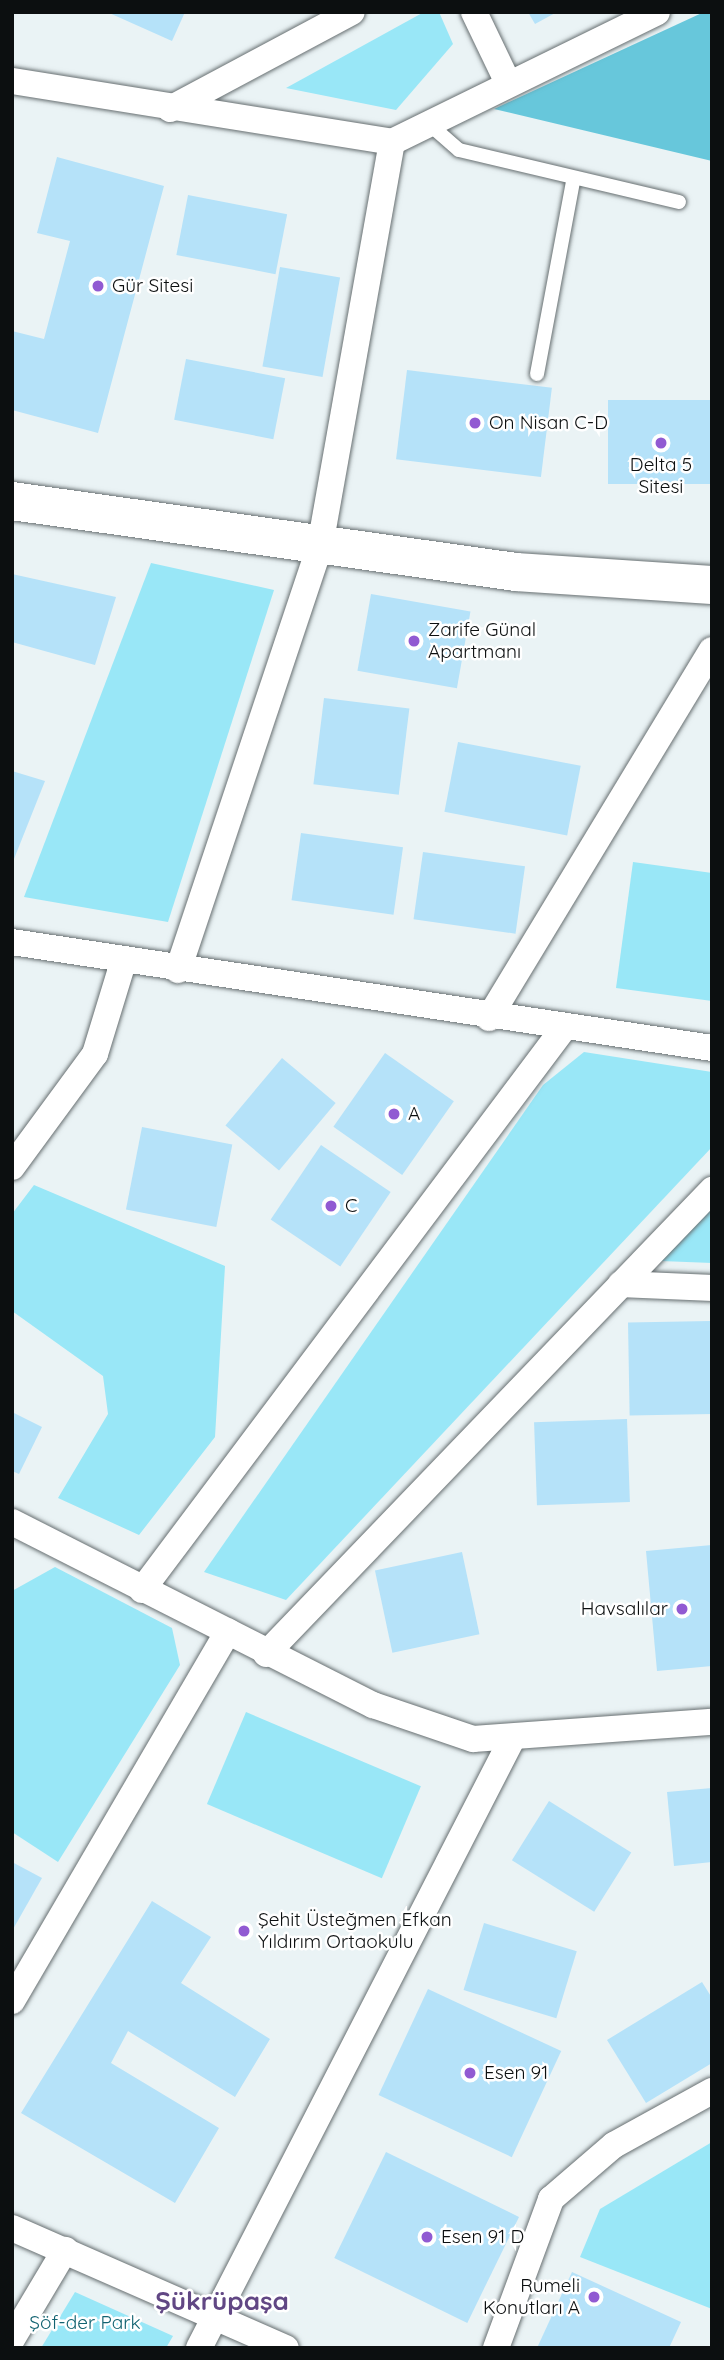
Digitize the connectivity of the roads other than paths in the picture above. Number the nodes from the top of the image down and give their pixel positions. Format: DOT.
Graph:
graph roads {
  1 [pos="352,12"];
  2 [pos="474,12"];
  3 [pos="657,12"];
  4 [pos="12,81"];
  5 [pos="508,83"];
  6 [pos="170,109"];
  7 [pos="428,123"];
  8 [pos="392,142"];
  9 [pos="573,181"];
  10 [pos="679,202"];
  11 [pos="537,374"];
  12 [pos="12,501"];
  13 [pos="320,546"];
  14 [pos="712,584"];
  15 [pos="712,650"];
  16 [pos="12,942"];
  17 [pos="124,959"];
  18 [pos="178,970"];
  19 [pos="489,1018"];
  20 [pos="563,1029"];
  21 [pos="712,1048"];
  22 [pos="12,1167"];
  23 [pos="712,1190"];
  24 [pos="621,1284"];
  25 [pos="712,1288"];
  26 [pos="13,1523"];
  27 [pos="142,1590"];
  28 [pos="228,1632"];
  29 [pos="266,1654"];
  30 [pos="712,1722"];
  31 [pos="513,1737"];
  32 [pos="12,2001"];
  33 [pos="712,2091"];
  34 [pos="12,2228"];
  35 [pos="65,2250"];
  36 [pos="217,2317"];
  37 [pos="12,2339"];
  38 [pos="200,2348"];
  39 [pos="286,2348"];
  40 [pos="496,2348"];
  1 -- 6 [label="street"];
  2 -- 5 [label="street"];
  3 -- 5 [label="street"];
  4 -- 6 [label="street"];
  5 -- 7 [label="street"];
  6 -- 8 [label="street"];
  7 -- 8 [label="street"];
  7 -- 9 [label="lane"];
  8 -- 13 [label="street"];
  9 -- 10 [label="lane"];
  9 -- 11 [label="lane"];
  12 -- 13 [label="main road"];
  13 -- 14 [label="main road"];
  13 -- 18 [label="street"];
  15 -- 19 [label="street"];
  16 -- 17 [label="street"];
  17 -- 18 [label="street"];
  17 -- 22 [label="street"];
  18 -- 19 [label="street"];
  19 -- 20 [label="street"];
  20 -- 21 [label="street"];
  20 -- 27 [label="street"];
  23 -- 24 [label="street"];
  24 -- 25 [label="street"];
  24 -- 29 [label="street"];
  26 -- 27 [label="street"];
  27 -- 28 [label="street"];
  28 -- 29 [label="street"];
  28 -- 32 [label="street"];
  29 -- 31 [label="street"];
  30 -- 31 [label="street"];
  31 -- 36 [label="street"];
  33 -- 40 [label="street"];
  34 -- 35 [label="street"];
  35 -- 36 [label="street"];
  35 -- 37 [label="street"];
  36 -- 38 [label="street"];
  36 -- 39 [label="street"];
}
